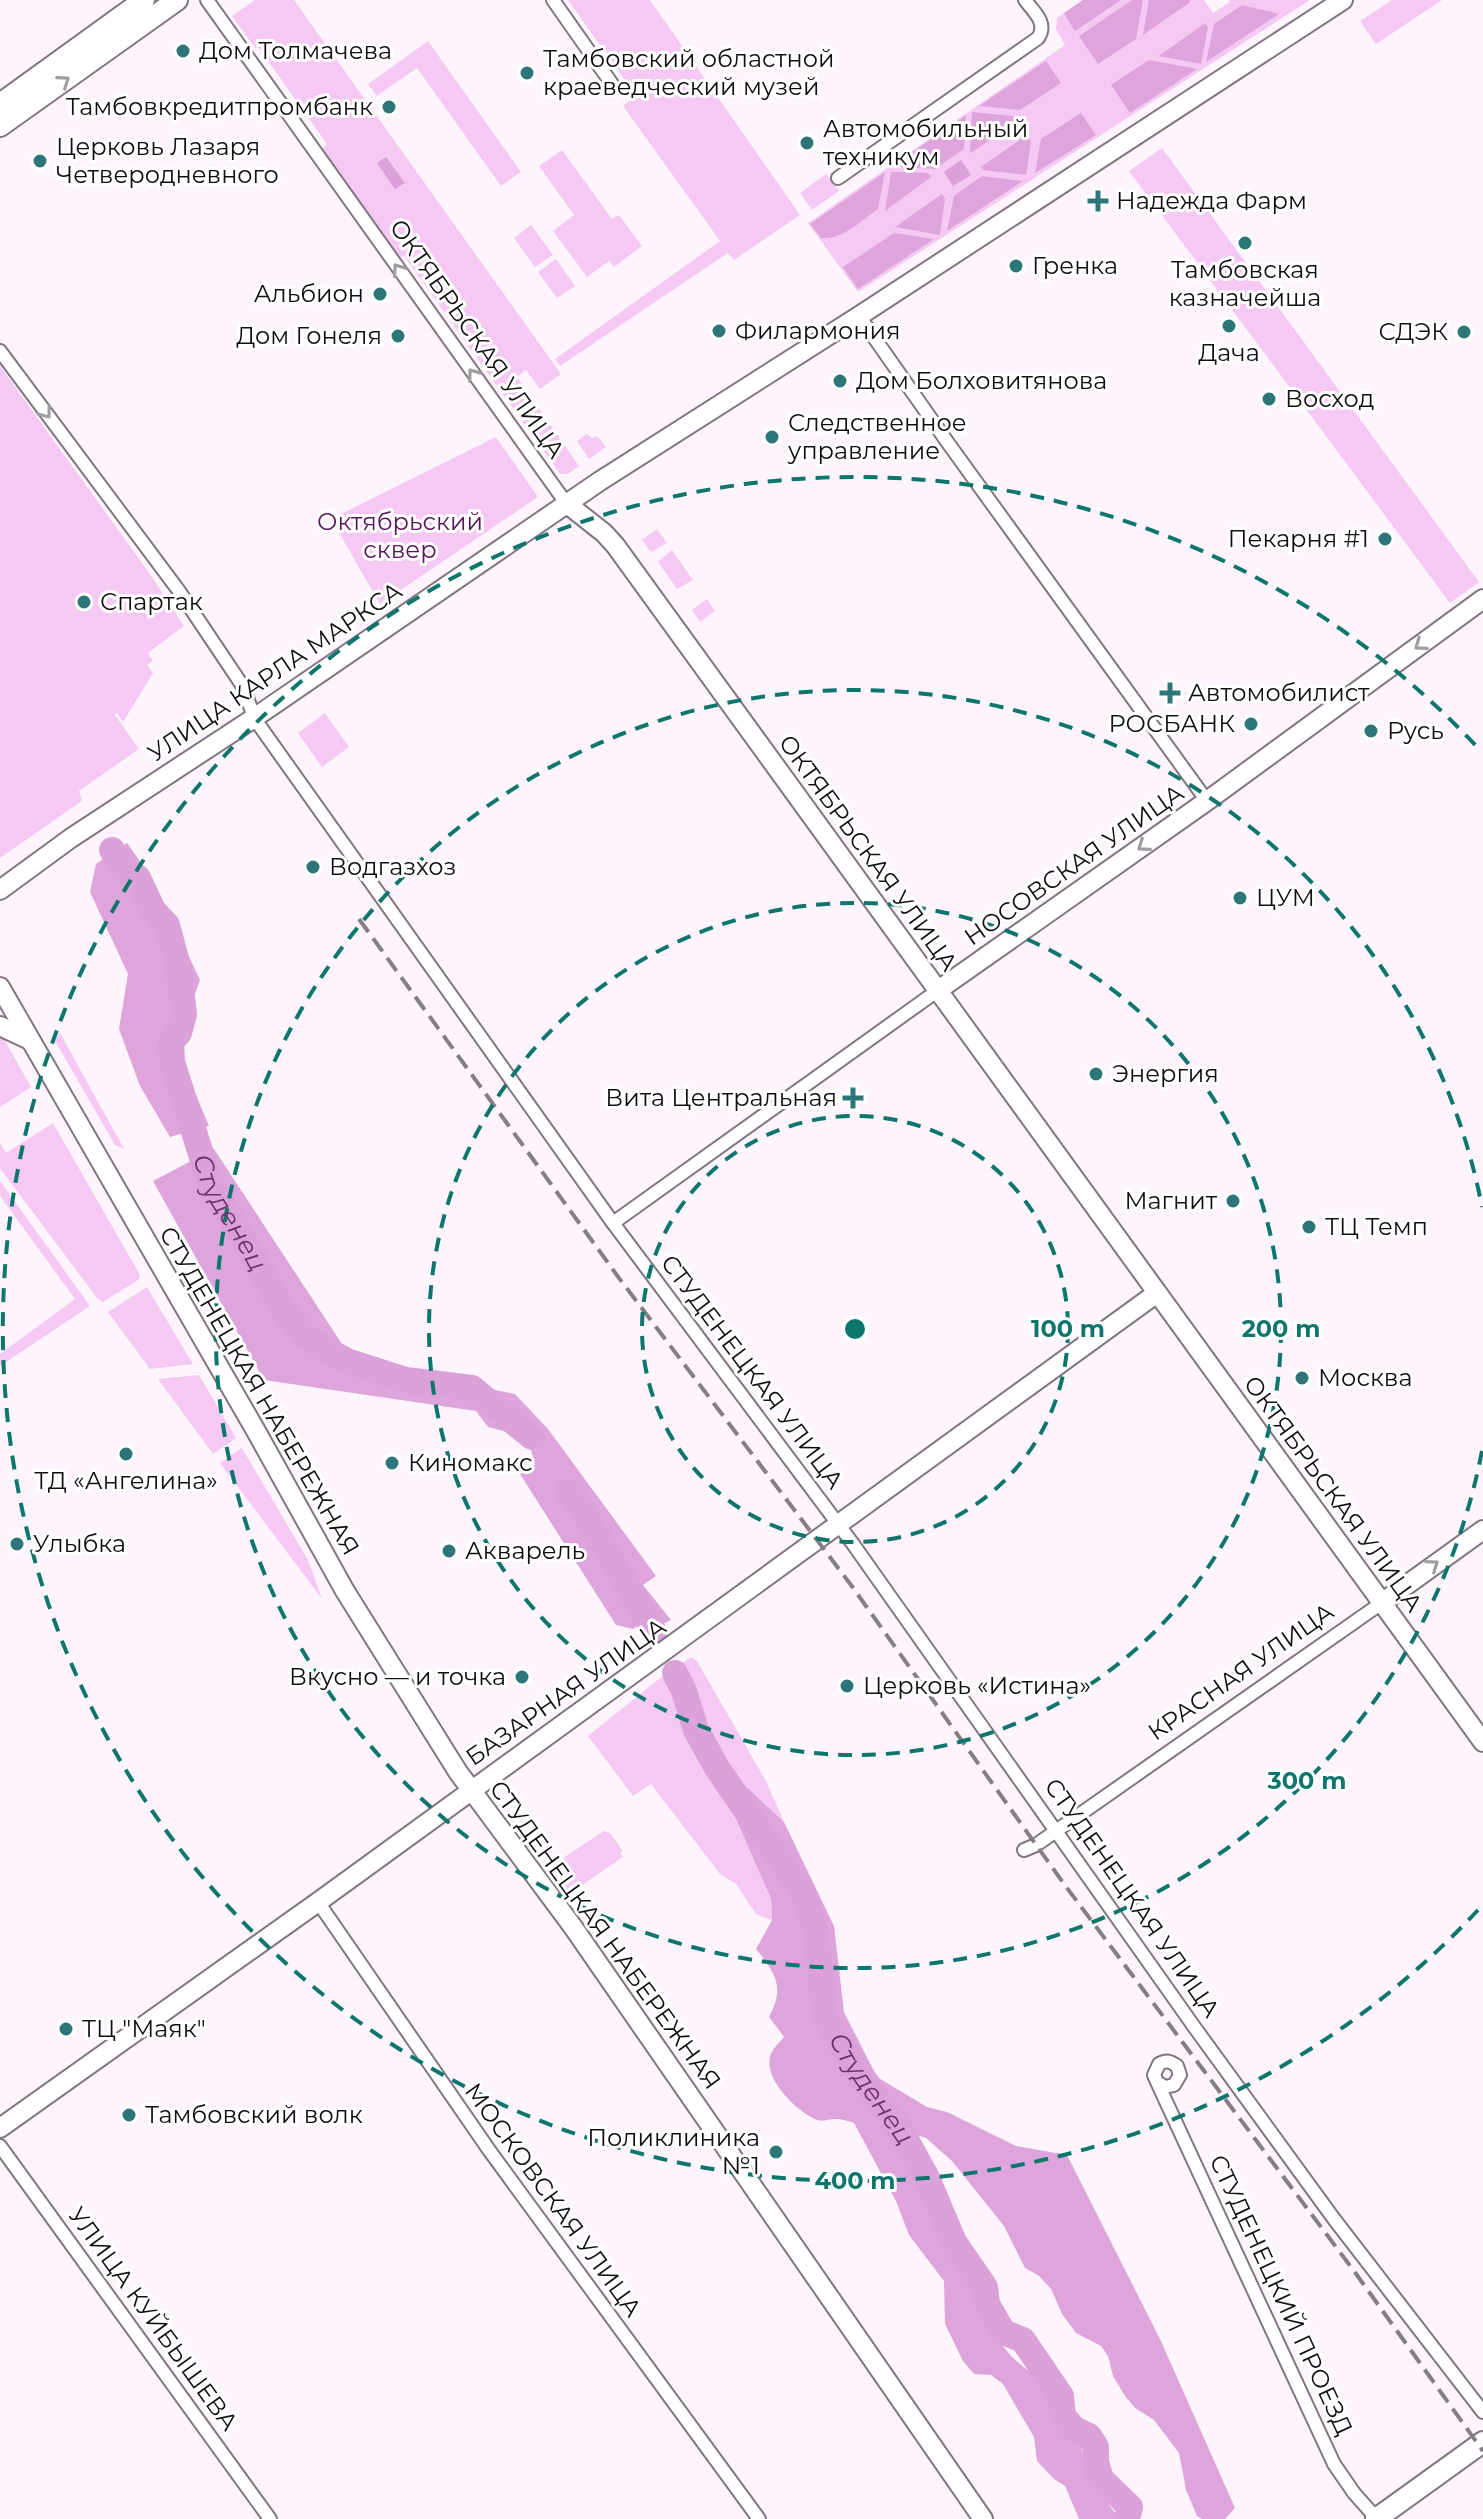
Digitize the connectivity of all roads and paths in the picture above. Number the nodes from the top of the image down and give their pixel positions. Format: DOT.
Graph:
graph roads {
  1 [pos="144,0"];
  2 [pos="177,0"];
  3 [pos="207,0"];
  4 [pos="553,0"];
  5 [pos="1025,0"];
  6 [pos="1343,0"];
  7 [pos="612,84"];
  8 [pos="0,104"];
  9 [pos="0,126"];
  10 [pos="838,178"];
  11 [pos="859,316"];
  12 [pos="0,351"];
  13 [pos="566,503"];
  14 [pos="1483,599"];
  15 [pos="254,718"];
  16 [pos="1207,801"];
  17 [pos="0,890"];
  18 [pos="0,987"];
  19 [pos="937,991"];
  20 [pos="0,1026"];
  21 [pos="31,1041"];
  22 [pos="613,1223"];
  23 [pos="1157,1293"];
  24 [pos="839,1525"];
  25 [pos="1483,1530"];
  26 [pos="1383,1602"];
  27 [pos="1483,1742"];
  28 [pos="471,1789"];
  29 [pos="1057,1830"];
  30 [pos="1024,1850"];
  31 [pos="318,1902"];
  32 [pos="1157,2082"];
  33 [pos="0,2128"];
  34 [pos="0,2146"];
  35 [pos="1483,2412"];
  36 [pos="1483,2442"];
  37 [pos="270,2519"];
  38 [pos="759,2519"];
  39 [pos="983,2519"];
  40 [pos="1377,2519"];
  1 -- 8 [label="main road"];
  9 -- 2 [label="main road, one-way"];
  13 -- 3 [label="street, ОКТЯБРЬСКАЯ УЛИЦА, one-way"];
  4 -- 7 [label="street"];
  5 -- 10 [label="street"];
  6 -- 11 [label="main road, УЛИЦА КАРЛА МАРКСА"];
  11 -- 13 [label="main road, УЛИЦА КАРЛА МАРКСА"];
  11 -- 16 [label="street"];
  12 -- 15 [label="street, СТУДЕНЕЦКАЯ УЛИЦА, one-way"];
  13 -- 15 [label="main road, УЛИЦА КАРЛА МАРКСА"];
  13 -- 19 [label="main road, ОКТЯБРЬСКАЯ УЛИЦА"];
  14 -- 16 [label="main road, НОСОВСКАЯ УЛИЦА, one-way"];
  15 -- 17 [label="main road, УЛИЦА КАРЛА МАРКСА"];
  15 -- 22 [label="street, СТУДЕНЕЦКАЯ УЛИЦА"];
  16 -- 19 [label="main road, НОСОВСКАЯ УЛИЦА, one-way"];
  18 -- 21 [label="main road, СТУДЕНЕЦКАЯ НАБЕРЕЖНАЯ"];
  19 -- 22 [label="street, НОСОВСКАЯ УЛИЦА"];
  19 -- 23 [label="main road, ОКТЯБРЬСКАЯ УЛИЦА"];
  20 -- 21 [label="main road"];
  21 -- 28 [label="main road, СТУДЕНЕЦКАЯ НАБЕРЕЖНАЯ"];
  22 -- 24 [label="street, СТУДЕНЕЦКАЯ УЛИЦА"];
  23 -- 24 [label="main road, БАЗАРНАЯ УЛИЦА"];
  23 -- 26 [label="main road, ОКТЯБРЬСКАЯ УЛИЦА"];
  24 -- 28 [label="main road, БАЗАРНАЯ УЛИЦА"];
  24 -- 29 [label="street, СТУДЕНЕЦКАЯ УЛИЦА"];
  26 -- 25 [label="main road, КРАСНАЯ УЛИЦА, one-way"];
  26 -- 27 [label="main road, ОКТЯБРЬСКАЯ УЛИЦА"];
  26 -- 29 [label="street, КРАСНАЯ УЛИЦА"];
  28 -- 31 [label="main road, БАЗАРНАЯ УЛИЦА"];
  28 -- 39 [label="main road, СТУДЕНЕЦКАЯ НАБЕРЕЖНАЯ"];
  29 -- 30 [label="street, КРАСНАЯ УЛИЦА"];
  29 -- 35 [label="street, СТУДЕНЕЦКАЯ УЛИЦА"];
  31 -- 33 [label="main road, БАЗАРНАЯ УЛИЦА"];
  31 -- 38 [label="street, МОСКОВСКАЯ УЛИЦА"];
  32 -- 40 [label="street, СТУДЕНЕЦКИЙ ПРОЕЗД"];
  34 -- 37 [label="street, УЛИЦА КУЙБЫШЕВА"];
  36 -- 40 [label="main road"];
}
